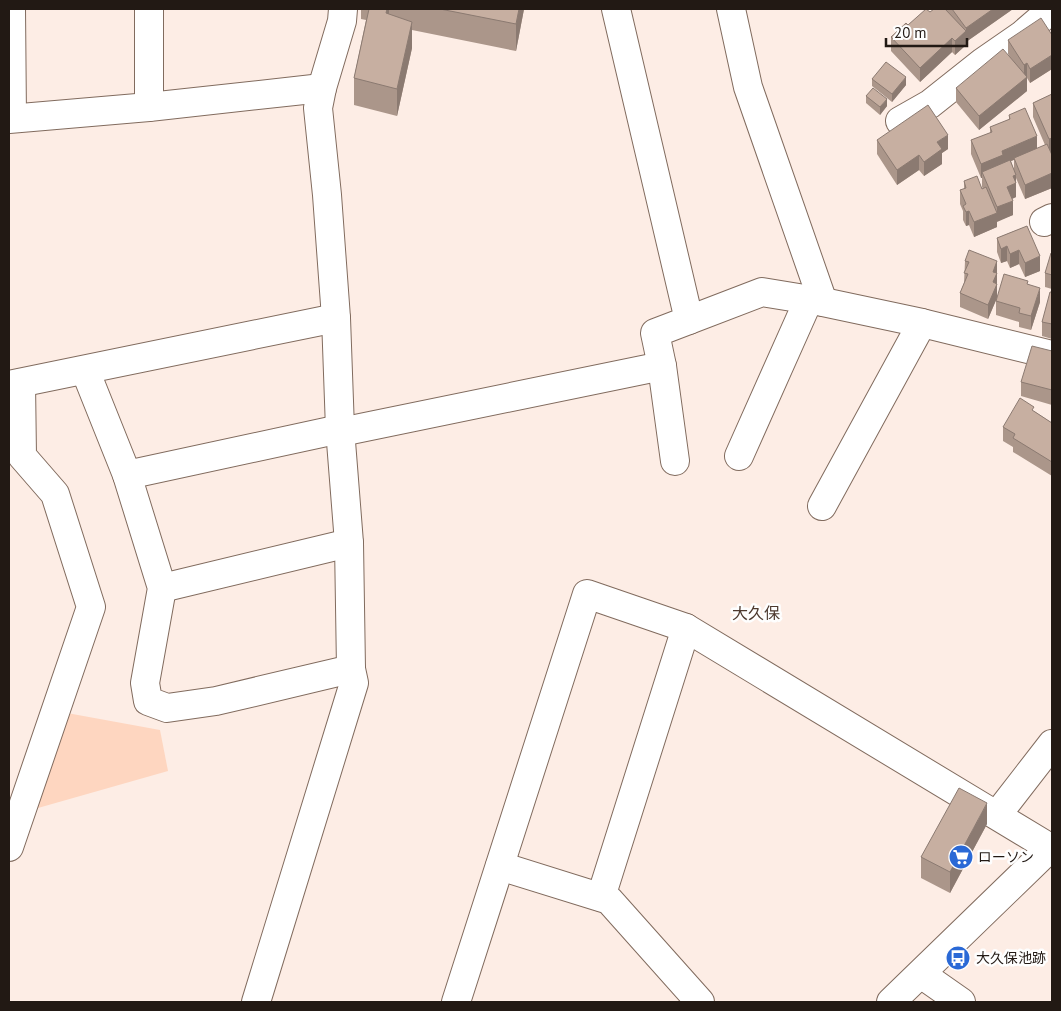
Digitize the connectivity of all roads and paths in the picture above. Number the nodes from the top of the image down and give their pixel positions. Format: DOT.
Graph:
graph roads {
  1 [pos="11,9"];
  2 [pos="149,9"];
  3 [pos="343,9"];
  4 [pos="616,9"];
  5 [pos="731,9"];
  6 [pos="1045,16"];
  7 [pos="322,88"];
  8 [pos="150,107"];
  9 [pos="10,119"];
  10 [pos="900,121"];
  11 [pos="816,300"];
  12 [pos="336,318"];
  13 [pos="689,320"];
  14 [pos="922,322"];
  15 [pos="1052,356"];
  16 [pos="662,366"];
  17 [pos="85,370"];
  18 [pos="15,384"];
  19 [pos="341,430"];
  20 [pos="739,456"];
  21 [pos="675,461"];
  22 [pos="127,475"];
  23 [pos="822,506"];
  24 [pos="349,543"];
  25 [pos="162,588"];
  26 [pos="686,628"];
  27 [pos="351,669"];
  28 [pos="1052,744"];
  29 [pos="997,815"];
  30 [pos="9,847"];
  31 [pos="1052,848"];
  32 [pos="500,866"];
  33 [pos="600,898"];
  34 [pos="921,974"];
  35 [pos="256,1002"];
  36 [pos="456,1002"];
  37 [pos="700,1002"];
  38 [pos="890,1002"];
  39 [pos="961,1002"];
  1 -- 9 [label="street"];
  2 -- 8 [label="street"];
  3 -- 7 [label="street"];
  4 -- 13 [label="street"];
  5 -- 11 [label="street"];
  6 -- 10 [label="street"];
  7 -- 8 [label="street"];
  7 -- 12 [label="street"];
  8 -- 9 [label="street"];
  11 -- 13 [label="street"];
  11 -- 14 [label="street"];
  11 -- 20 [label="street"];
  12 -- 17 [label="street"];
  12 -- 19 [label="street"];
  13 -- 16 [label="street"];
  14 -- 15 [label="street"];
  14 -- 23 [label="street"];
  16 -- 19 [label="street"];
  16 -- 21 [label="street"];
  17 -- 18 [label="street"];
  17 -- 22 [label="street"];
  18 -- 30 [label="street"];
  19 -- 22 [label="street"];
  19 -- 24 [label="street"];
  22 -- 25 [label="street"];
  24 -- 25 [label="street"];
  24 -- 27 [label="street"];
  25 -- 27 [label="street"];
  26 -- 29 [label="street"];
  26 -- 32 [label="street"];
  26 -- 33 [label="street"];
  27 -- 35 [label="street"];
  28 -- 29 [label="street"];
  29 -- 31 [label="street"];
  31 -- 34 [label="street"];
  32 -- 33 [label="street"];
  32 -- 36 [label="street"];
  33 -- 37 [label="street"];
  34 -- 38 [label="street"];
  34 -- 39 [label="street"];
}
